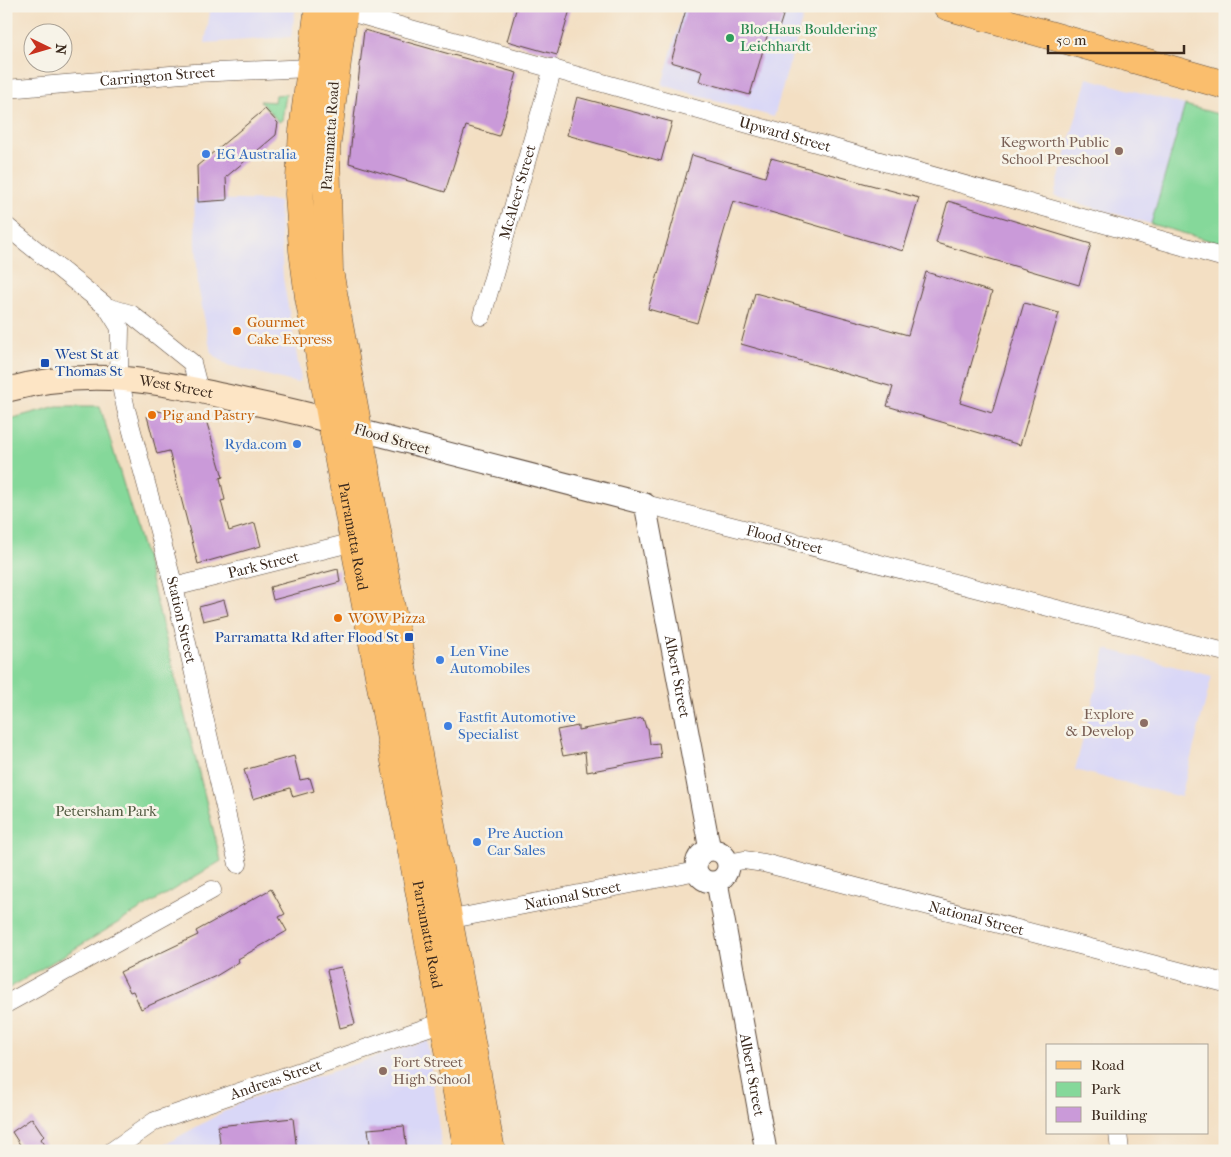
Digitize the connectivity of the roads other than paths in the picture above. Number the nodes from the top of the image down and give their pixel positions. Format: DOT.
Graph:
graph roads {
  1 [pos="951,7"];
  2 [pos="336,8"];
  3 [pos="310,68"];
  4 [pos="553,68"];
  5 [pos="1225,85"];
  6 [pos="6,89"];
  7 [pos="6,226"];
  8 [pos="1225,258"];
  9 [pos="107,307"];
  10 [pos="482,316"];
  11 [pos="119,377"];
  12 [pos="6,390"];
  13 [pos="199,390"];
  14 [pos="346,426"];
  15 [pos="645,504"];
  16 [pos="354,542"];
  17 [pos="174,587"];
  18 [pos="1225,652"];
  19 [pos="710,850"];
  20 [pos="728,863"];
  21 [pos="238,864"];
  22 [pos="697,871"];
  23 [pos="717,882"];
  24 [pos="212,890"];
  25 [pos="447,920"];
  26 [pos="1225,983"];
  27 [pos="6,1004"];
  28 [pos="446,1021"];
  29 [pos="1118,1134"];
  30 [pos="112,1151"];
  31 [pos="468,1151"];
  32 [pos="491,1151"];
  33 [pos="766,1151"];
  34 [pos="1120,1151"];
  1 -- 5 [label="main road"];
  2 -- 3 [label="main road, Parramatta Road"];
  2 -- 4 [label="street, Upward Street"];
  2 -- 14 [label="main road, Parramatta Road"];
  3 -- 6 [label="street, Carrington Street"];
  3 -- 14 [label="main road, Parramatta Road"];
  4 -- 8 [label="street, Upward Street"];
  4 -- 10 [label="street, McAleer Street"];
  7 -- 9 [label="street"];
  9 -- 11 [label="street, Station Street"];
  9 -- 13 [label="street"];
  11 -- 12 [label="main road, West Street"];
  11 -- 13 [label="main road, West Street"];
  11 -- 17 [label="street, Station Street"];
  13 -- 14 [label="main road, West Street"];
  14 -- 15 [label="street, Flood Street"];
  14 -- 16 [label="main road, Parramatta Road"];
  14 -- 25 [label="main road, Parramatta Road"];
  15 -- 18 [label="street, Flood Street"];
  15 -- 19 [label="street, Albert Street"];
  16 -- 17 [label="street, Park Street"];
  16 -- 28 [label="main road, Parramatta Road"];
  17 -- 21 [label="street, Station Street"];
  19 -- 20 [label="street"];
  19 -- 22 [label="street"];
  20 -- 23 [label="street"];
  20 -- 26 [label="street, National Street"];
  22 -- 23 [label="street"];
  22 -- 25 [label="street, National Street"];
  23 -- 33 [label="street, Albert Street"];
  24 -- 27 [label="street"];
  25 -- 32 [label="main road, Parramatta Road"];
  28 -- 30 [label="street, Andreas Street"];
  28 -- 31 [label="main road, Parramatta Road"];
  29 -- 34 [label="street"];
}
